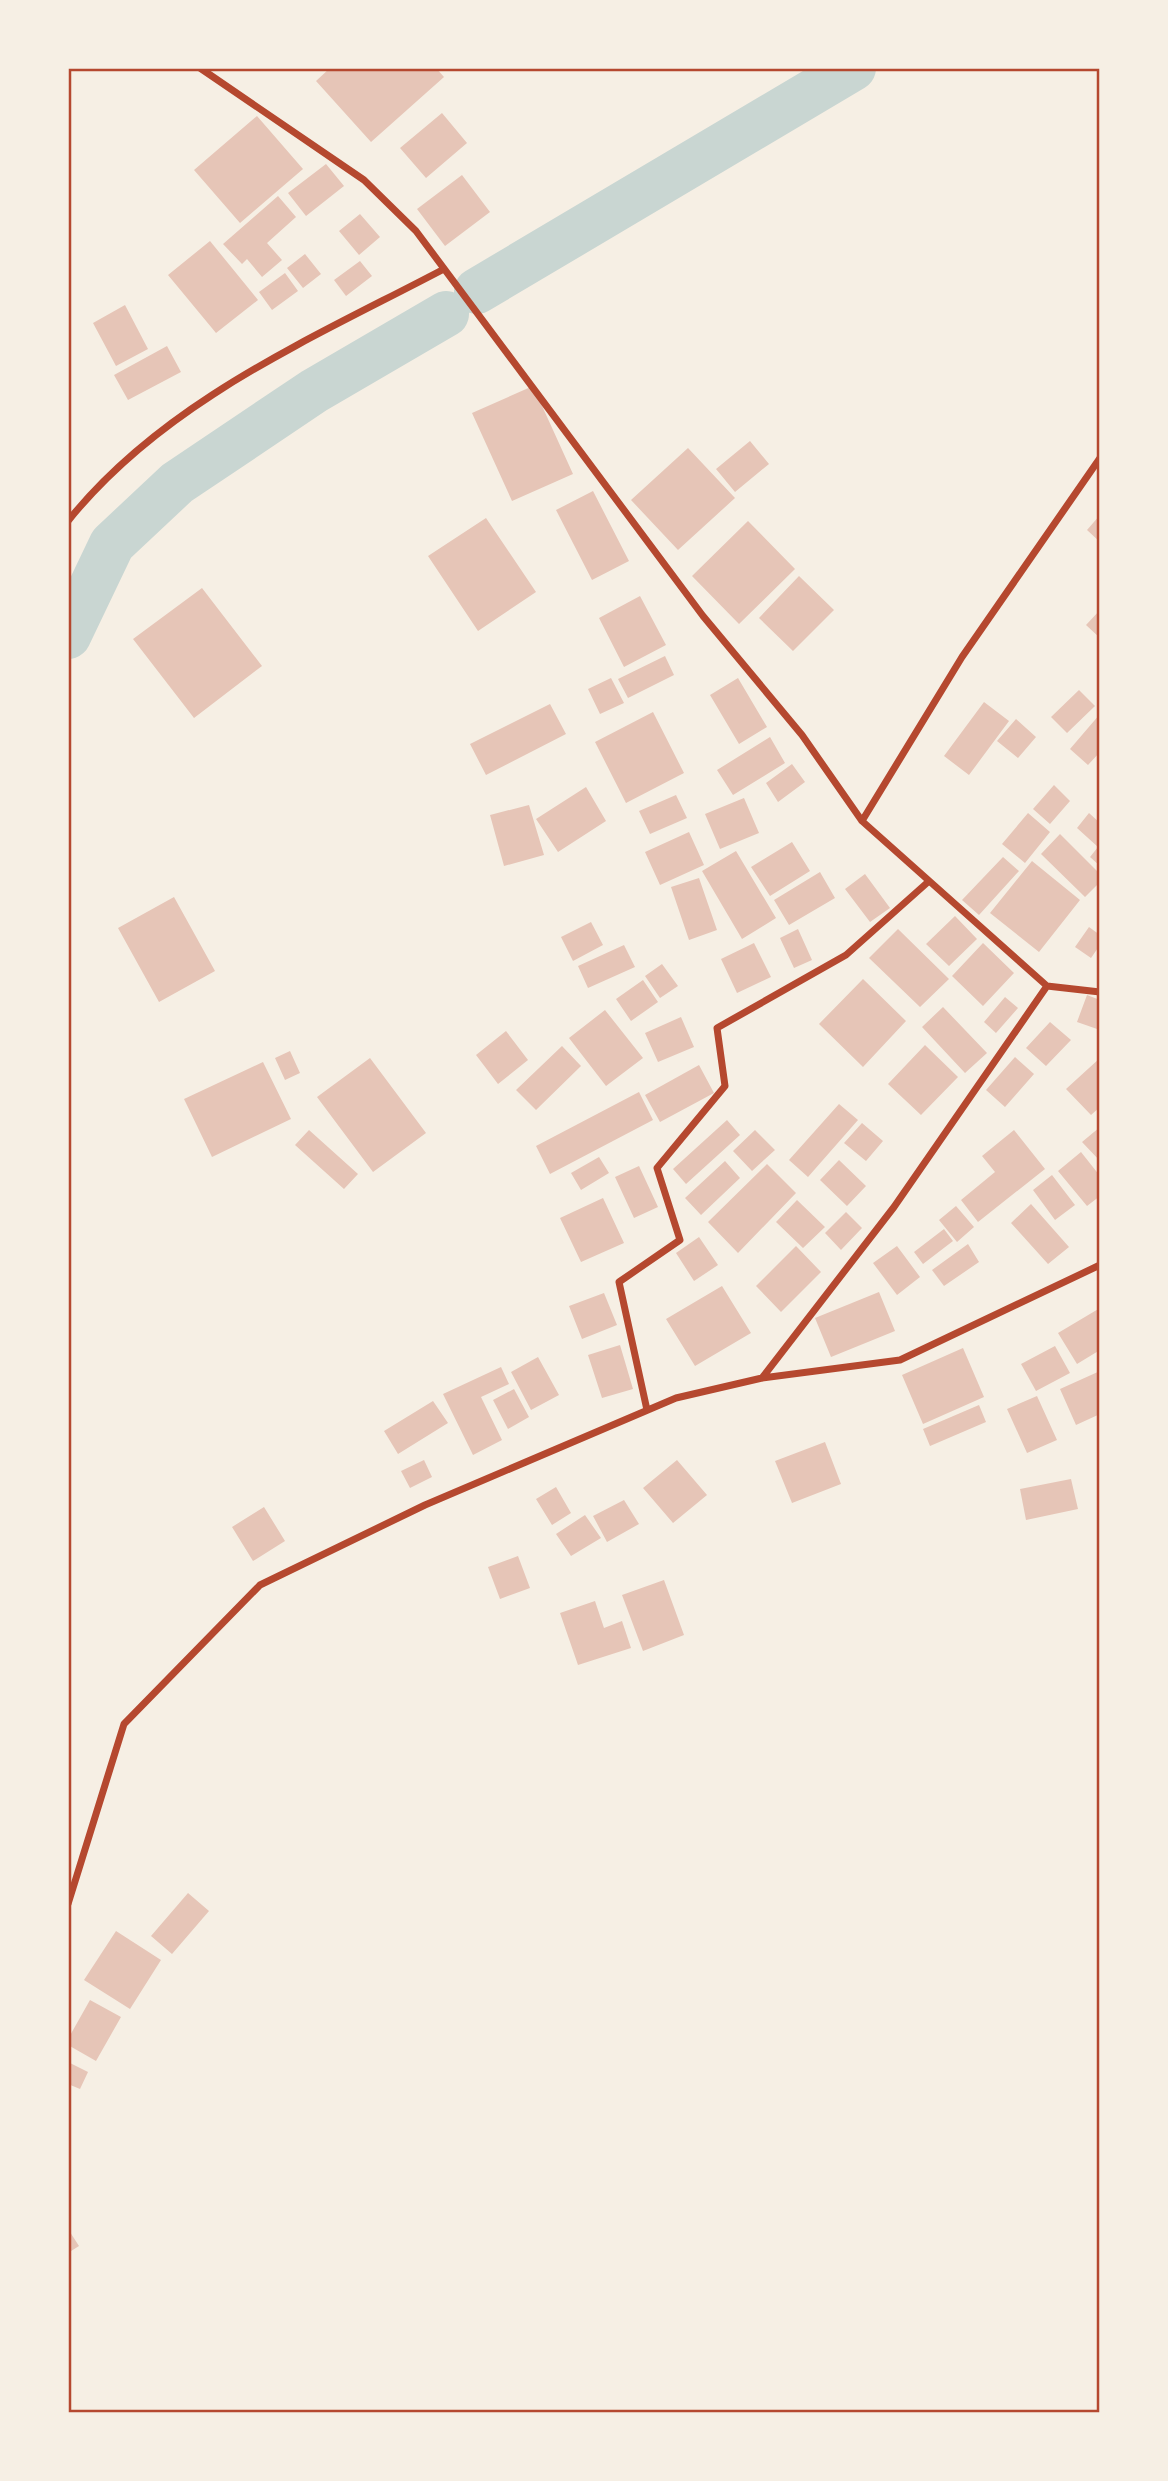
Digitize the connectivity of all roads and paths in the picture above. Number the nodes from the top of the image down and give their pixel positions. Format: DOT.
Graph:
graph roads {
  1 [pos="201,68"];
  2 [pos="444,268"];
  3 [pos="1100,458"];
  4 [pos="68,521"];
  5 [pos="862,821"];
  6 [pos="928,882"];
  7 [pos="1047,986"];
  8 [pos="1100,992"];
  9 [pos="1100,1265"];
  10 [pos="762,1378"];
  11 [pos="647,1410"];
  12 [pos="68,1904"];
  1 -- 2 [label="street"];
  2 -- 4 [label="street"];
  2 -- 5 [label="street"];
  3 -- 5 [label="street"];
  5 -- 6 [label="street"];
  6 -- 7 [label="street"];
  6 -- 11 [label="street"];
  7 -- 8 [label="street"];
  7 -- 10 [label="street"];
  9 -- 10 [label="street"];
  10 -- 11 [label="street"];
  11 -- 12 [label="street"];
}
